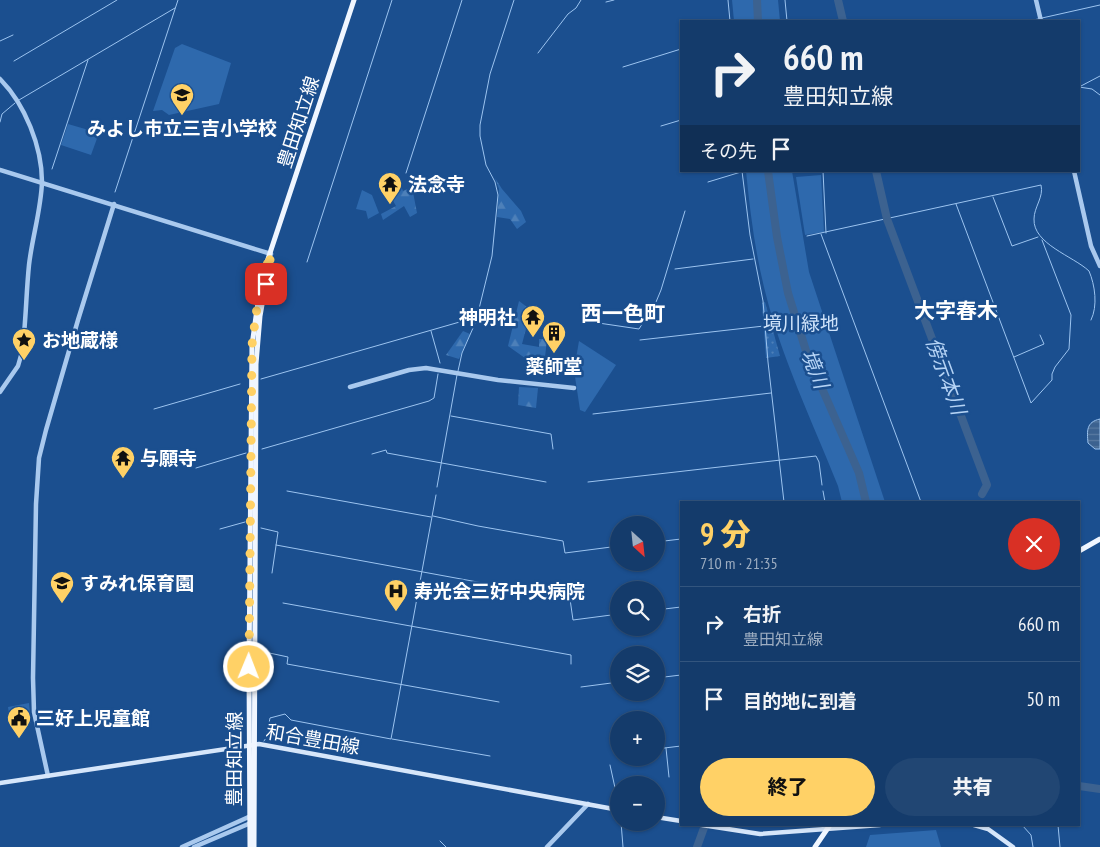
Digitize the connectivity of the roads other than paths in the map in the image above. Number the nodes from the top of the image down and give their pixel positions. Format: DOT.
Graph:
graph roads {
  1 [pos="354,0"];
  2 [pos="1036,0"];
  3 [pos="1041,20"];
  4 [pos="0,79"];
  5 [pos="0,170"];
  6 [pos="1074,172"];
  7 [pos="42,182"];
  8 [pos="114,204"];
  9 [pos="271,254"];
  10 [pos="1100,266"];
  11 [pos="350,387"];
  12 [pos="574,388"];
  13 [pos="0,392"];
  14 [pos="1100,539"];
  15 [pos="1080,549"];
  16 [pos="252,744"];
  17 [pos="48,776"];
  18 [pos="0,783"];
  19 [pos="588,804"];
  20 [pos="610,808"];
  21 [pos="251,815"];
  22 [pos="665,818"];
  23 [pos="680,821"];
  24 [pos="252,823"];
  25 [pos="707,826"];
  26 [pos="854,826"];
  27 [pos="978,826"];
  28 [pos="829,827"];
  29 [pos="182,847"];
  30 [pos="194,847"];
  31 [pos="250,847"];
  32 [pos="254,847"];
  33 [pos="547,847"];
  34 [pos="815,847"];
  35 [pos="1013,847"];
  1 -- 9 [label="main road, 豊田知立線"];
  2 -- 3 [label="street"];
  4 -- 7 [label="street"];
  5 -- 7 [label="street"];
  6 -- 10 [label="street"];
  7 -- 8 [label="street"];
  7 -- 13 [label="street"];
  8 -- 9 [label="street"];
  8 -- 17 [label="street"];
  9 -- 16 [label="main road, 豊田知立線"];
  11 -- 12 [label="street"];
  14 -- 15 [label="main road"];
  16 -- 17 [label="main road, 和合豊田線"];
  16 -- 19 [label="main road, 和合豊田線"];
  16 -- 21 [label="main road, 豊田知立線"];
  17 -- 18 [label="main road, 和合豊田線"];
  19 -- 20 [label="main road, 和合豊田線"];
  19 -- 33 [label="street"];
  21 -- 24 [label="main road, 豊田知立線"];
  21 -- 29 [label="street"];
  22 -- 23 [label="main road"];
  24 -- 30 [label="street"];
  24 -- 31 [label="main road, 豊田知立線"];
  24 -- 32 [label="main road, 豊田知立線"];
  25 -- 28 [label="main road"];
  26 -- 28 [label="main road"];
  27 -- 35 [label="main road"];
  28 -- 34 [label="main road"];
}
